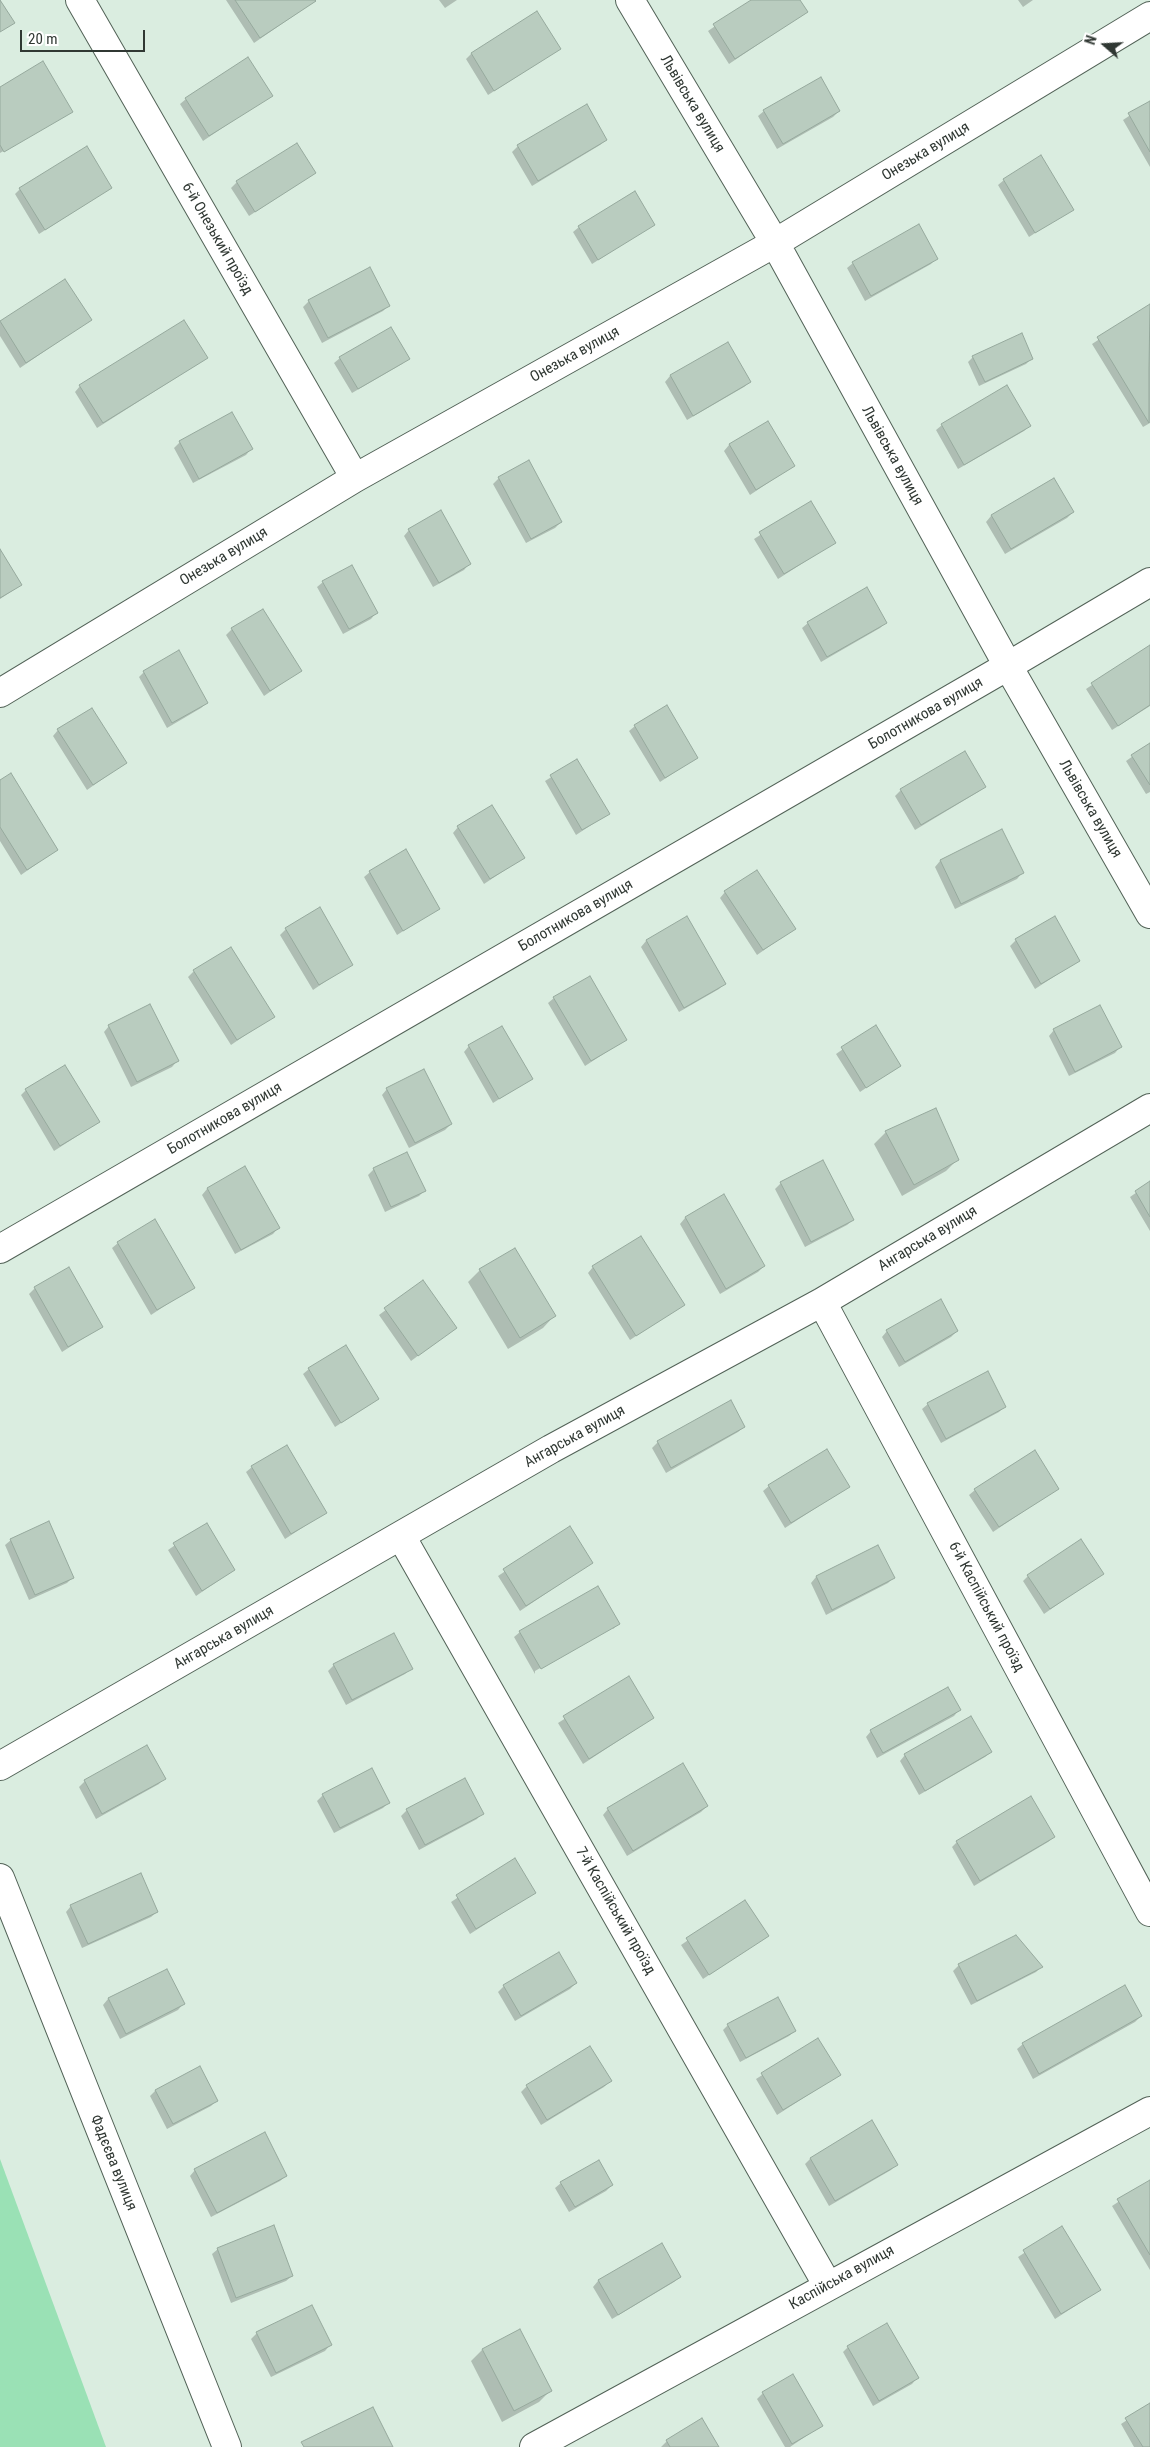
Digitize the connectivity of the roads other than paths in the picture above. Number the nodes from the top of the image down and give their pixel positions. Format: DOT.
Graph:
graph roads {
  1 [pos="80,0"];
  2 [pos="630,0"];
  3 [pos="1150,16"];
  4 [pos="775,243"];
  5 [pos="355,478"];
  6 [pos="1150,582"];
  7 [pos="1008,666"];
  8 [pos="0,693"];
  9 [pos="1150,914"];
  10 [pos="1150,1108"];
  11 [pos="0,1249"];
  12 [pos="822,1302"];
  13 [pos="401,1536"];
  14 [pos="0,1766"];
  15 [pos="0,1878"];
  16 [pos="1150,1912"];
  17 [pos="1150,2111"];
  18 [pos="828,2286"];
  19 [pos="227,2447"];
  20 [pos="534,2447"];
  1 -- 5 [label="street, 6-й Онезький проїзд"];
  2 -- 4 [label="street, Львівська вулиця"];
  3 -- 4 [label="street, Онезька вулиця"];
  4 -- 5 [label="street, Онезька вулиця"];
  4 -- 7 [label="street, Львівська вулиця"];
  5 -- 8 [label="street, Онезька вулиця"];
  6 -- 7 [label="street, Болотникова вулиця"];
  7 -- 9 [label="street, Львівська вулиця"];
  7 -- 11 [label="street, Болотникова вулиця"];
  10 -- 12 [label="street, Ангарська вулиця"];
  12 -- 13 [label="street, Ангарська вулиця"];
  12 -- 16 [label="street, 6-й Каспійський проїзд"];
  13 -- 14 [label="street, Ангарська вулиця"];
  13 -- 18 [label="street, 7-й Каспійський проїзд"];
  15 -- 19 [label="street, Фадєєва вулиця"];
  17 -- 18 [label="street, Каспійська вулиця"];
  18 -- 20 [label="street, Каспійська вулиця"];
}
